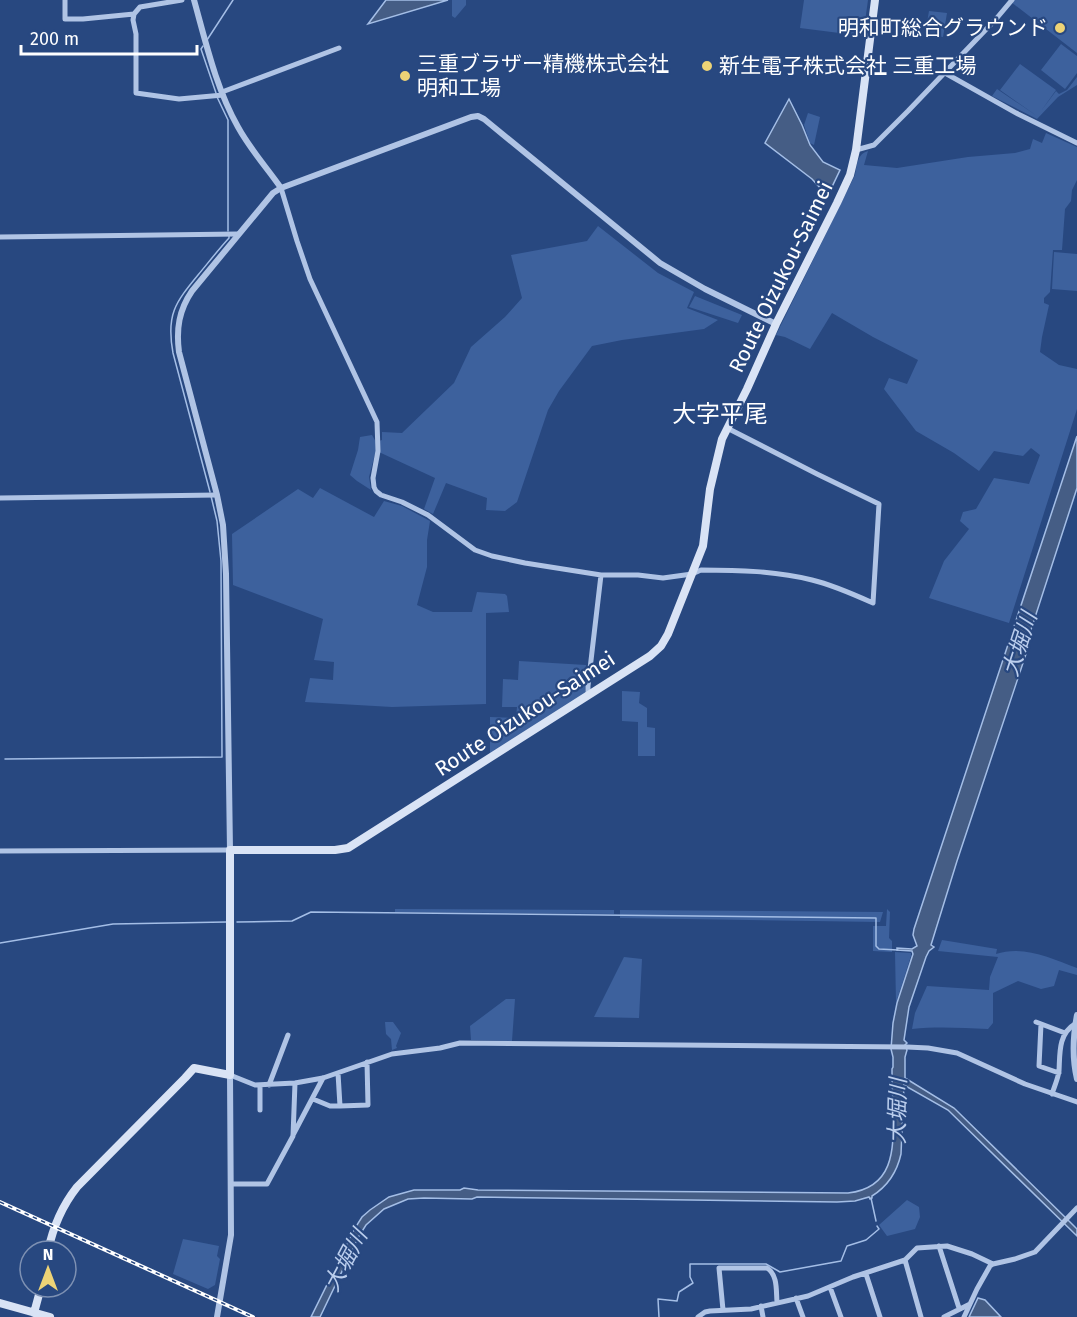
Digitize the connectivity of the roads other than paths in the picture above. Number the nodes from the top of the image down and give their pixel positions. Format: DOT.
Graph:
graph roads {
  1 [pos="65,0"];
  2 [pos="182,0"];
  3 [pos="194,0"];
  4 [pos="875,0"];
  5 [pos="1012,0"];
  6 [pos="134,14"];
  7 [pos="339,48"];
  8 [pos="945,73"];
  9 [pos="219,95"];
  10 [pos="1077,143"];
  11 [pos="856,150"];
  12 [pos="281,188"];
  13 [pos="232,234"];
  14 [pos="0,237"];
  15 [pos="776,324"];
  16 [pos="727,428"];
  17 [pos="213,496"];
  18 [pos="0,498"];
  19 [pos="692,573"];
  20 [pos="601,575"];
  21 [pos="588,695"];
  22 [pos="230,850"];
  23 [pos="0,851"];
  24 [pos="1077,1015"];
  25 [pos="1076,1024"];
  26 [pos="1065,1033"];
  27 [pos="288,1035"];
  28 [pos="367,1062"];
  29 [pos="338,1073"];
  30 [pos="1059,1073"];
  31 [pos="230,1075"];
  32 [pos="323,1078"];
  33 [pos="1077,1079"];
  34 [pos="295,1083"];
  35 [pos="269,1085"];
  36 [pos="260,1086"];
  37 [pos="1052,1094"];
  38 [pos="313,1099"];
  39 [pos="1077,1102"];
  40 [pos="340,1106"];
  41 [pos="260,1110"];
  42 [pos="292,1136"];
  43 [pos="231,1184"];
  44 [pos="1077,1208"];
  45 [pos="51,1239"];
  46 [pos="939,1246"];
  47 [pos="905,1260"];
  48 [pos="993,1264"];
  49 [pos="866,1274"];
  50 [pos="830,1287"];
  51 [pos="796,1298"];
  52 [pos="35,1299"];
  53 [pos="777,1302"];
  54 [pos="0,1303"];
  55 [pos="970,1304"];
  56 [pos="761,1306"];
  57 [pos="959,1308"];
  58 [pos="723,1310"];
  59 [pos="28,1313"];
  60 [pos="701,1316"];
  61 [pos="50,1317"];
  62 [pos="218,1317"];
  63 [pos="763,1317"];
  64 [pos="803,1317"];
  65 [pos="841,1317"];
  66 [pos="880,1317"];
  67 [pos="921,1317"];
  68 [pos="944,1317"];
  69 [pos="964,1317"];
  1 -- 6 [label="street"];
  2 -- 6 [label="street"];
  3 -- 9 [label="street"];
  4 -- 11 [label="main road, Route Oizukou-Saimei"];
  5 -- 8 [label="street"];
  6 -- 9 [label="street"];
  7 -- 9 [label="street"];
  8 -- 10 [label="street"];
  8 -- 11 [label="street"];
  9 -- 12 [label="street"];
  11 -- 15 [label="main road, Route Oizukou-Saimei"];
  12 -- 13 [label="street"];
  12 -- 15 [label="street"];
  12 -- 20 [label="street"];
  13 -- 14 [label="street"];
  13 -- 17 [label="street"];
  15 -- 16 [label="main road, Route Oizukou-Saimei"];
  16 -- 19 [label="main road, Route Oizukou-Saimei"];
  16 -- 19 [label="street"];
  17 -- 18 [label="street"];
  17 -- 22 [label="street"];
  19 -- 20 [label="street"];
  19 -- 21 [label="main road, Route Oizukou-Saimei"];
  20 -- 21 [label="street"];
  21 -- 22 [label="main road, Route Oizukou-Saimei"];
  22 -- 23 [label="street"];
  22 -- 31 [label="main road"];
  24 -- 25 [label="street"];
  25 -- 26 [label="street"];
  25 -- 33 [label="street"];
  26 -- 30 [label="street"];
  26 -- 30 [label="street"];
  27 -- 35 [label="street"];
  28 -- 29 [label="street"];
  28 -- 37 [label="street"];
  28 -- 40 [label="street"];
  29 -- 32 [label="street"];
  29 -- 40 [label="street"];
  30 -- 37 [label="street"];
  31 -- 36 [label="street"];
  31 -- 43 [label="street"];
  31 -- 45 [label="main road"];
  32 -- 34 [label="street"];
  32 -- 38 [label="street"];
  34 -- 35 [label="street"];
  34 -- 42 [label="street"];
  35 -- 36 [label="street"];
  36 -- 41 [label="street"];
  37 -- 39 [label="street"];
  38 -- 40 [label="street"];
  38 -- 42 [label="street"];
  42 -- 43 [label="street"];
  43 -- 62 [label="street"];
  44 -- 48 [label="street"];
  46 -- 47 [label="street"];
  46 -- 48 [label="street"];
  46 -- 57 [label="street"];
  47 -- 49 [label="street"];
  47 -- 67 [label="street"];
  48 -- 55 [label="street"];
  49 -- 50 [label="street"];
  49 -- 66 [label="street"];
  50 -- 51 [label="street"];
  50 -- 65 [label="street"];
  51 -- 53 [label="street"];
  51 -- 64 [label="street"];
  52 -- 59 [label="main road"];
  53 -- 56 [label="street"];
  53 -- 58 [label="street"];
  54 -- 59 [label="main road"];
  55 -- 57 [label="street"];
  55 -- 69 [label="street"];
  56 -- 58 [label="street"];
  56 -- 63 [label="street"];
  57 -- 68 [label="street"];
  58 -- 60 [label="street"];
  59 -- 61 [label="main road"];
}
